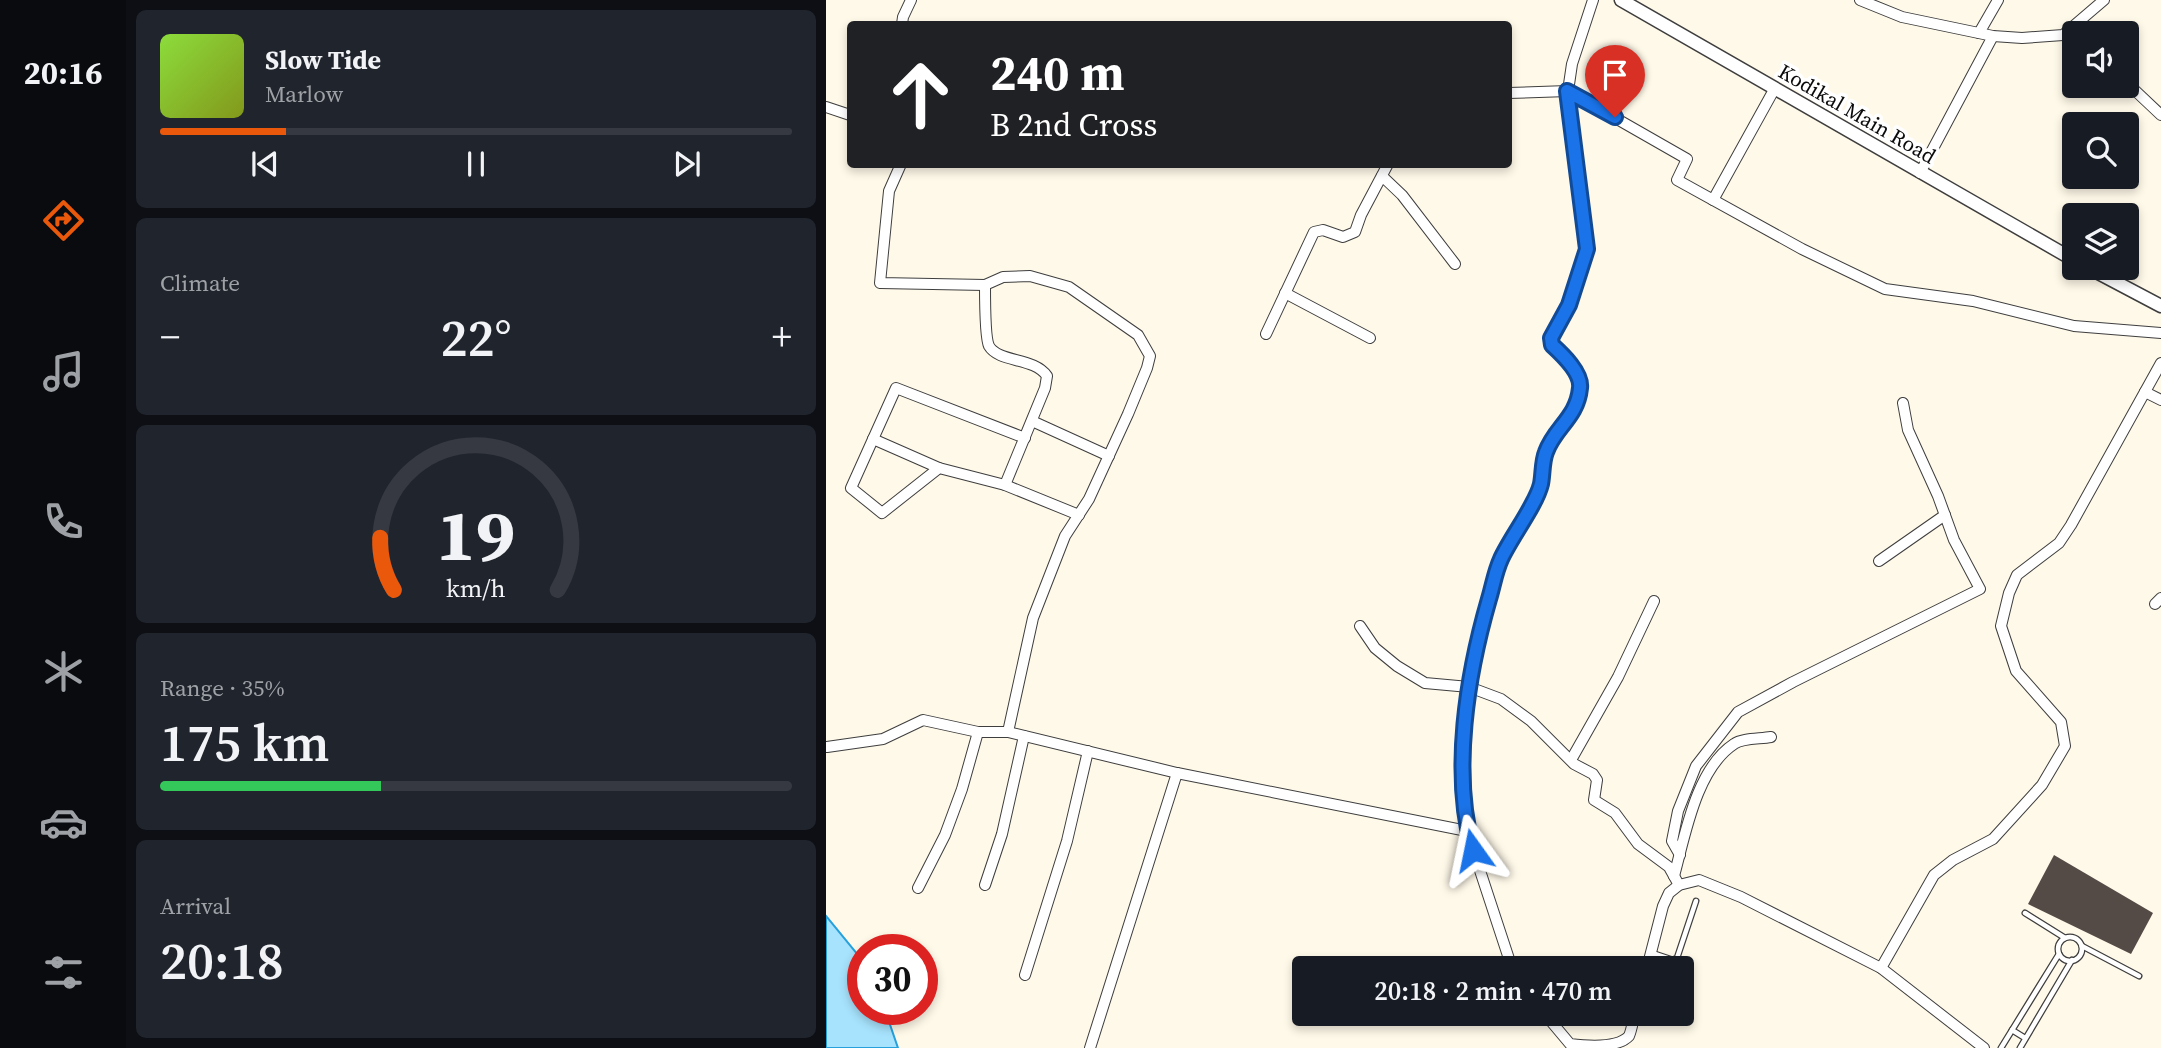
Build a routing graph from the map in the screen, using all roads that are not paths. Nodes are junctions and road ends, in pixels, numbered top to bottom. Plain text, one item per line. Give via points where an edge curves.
1 (911, 0) edge
2 (1593, 0) edge
3 (1621, 0) edge
4 (1860, 0) edge
5 (1998, 0) edge
6 (2105, 0) edge
7 (902, 21) edge
8 (2080, 21) edge
9 (1979, 33) junction
10 (2062, 35) edge
11 (1993, 36) junction
12 (1775, 88) junction
13 (1567, 91) junction
14 (1512, 93) edge
15 (2139, 94) edge
16 (826, 107) edge
17 (847, 114) edge
18 (2161, 115) edge
19 (899, 168) edge
20 (1386, 168) edge
21 (1920, 173) junction
22 (1382, 176) junction
23 (1713, 200) junction
24 (2062, 253) edge
25 (1455, 264) dead end
26 (2112, 280) edge
27 (985, 285) junction
28 (1285, 293) junction
29 (2161, 306) edge
30 (2161, 333) edge
31 (1266, 334) dead end
32 (1370, 338) dead end
33 (2161, 363) edge
34 (2145, 392) junction
35 (2161, 400) edge
36 (1903, 403) dead end
37 (1032, 421) junction
38 (1025, 438) junction
39 (873, 439) junction
40 (1109, 456) junction
41 (939, 468) junction
42 (1005, 485) junction
43 (1079, 514) junction
44 (1945, 515) junction
45 (1879, 561) dead end
46 (1654, 601) dead end
47 (1360, 626) dead end
48 (1469, 687) junction
49 (978, 732) junction
50 (1008, 732) junction
51 (1024, 736) junction
52 (1771, 737) dead end
53 (827, 747) edge
54 (1088, 751) junction
55 (1571, 760) junction
56 (1177, 773) junction
57 (1467, 831) junction
58 (1680, 855) junction
59 (1677, 881) junction
60 (985, 885) dead end
61 (918, 888) dead end
62 (1696, 901) dead end
63 (2025, 913) dead end
64 (2065, 938) junction
65 (2081, 946) junction
66 (1651, 953) junction
67 (2059, 954) junction
68 (1508, 956) edge
69 (1650, 956) edge
70 (2072, 960) junction
71 (1881, 968) junction
72 (1025, 975) dead end
73 (2139, 976) dead end
74 (1554, 1026) edge
75 (1632, 1026) edge
76 (2012, 1030) junction
77 (2025, 1038) junction
78 (1569, 1046) edge
79 (1090, 1048) edge
80 (1984, 1048) edge
81 (2001, 1048) edge
82 (2020, 1048) edge

1 - 7 street
2 - 13 street
3 - 12 street, Kodikal Main Road
4 - 9 street via 1902,17
5 - 9 street
6 - 8 street
9 - 11 street
10 - 11 street
11 - 21 street
12 - 21 street, Kodikal Main Road
12 - 23 street
13 - 14 street
13 - 23 street via 1687,159 1677,180
13 - 48 street via 1587,249 1569,305 1551,338 1581,384 1577,407 1546,452 1541,485 1495,575
15 - 18 street
16 - 17 street
19 - 27 street via 889,191 880,283
20 - 22 street
21 - 24 street, Kodikal Main Road
22 - 25 street
22 - 28 street via 1355,232 1343,237 1323,230 1314,232
23 - 30 street via 1885,289 1973,301 2074,326
26 - 29 street
27 - 37 street via 988,345 996,353 1042,369 1047,376
27 - 40 street via 1003,277 1030,276 1069,287 1145,344 1150,356 1147,368
28 - 31 street
28 - 32 street
33 - 34 street
34 - 35 street
34 - 71 street via 2059,543 2017,575 2001,626 2017,671 2061,722 2065,746 2042,785 1993,839 1934,874
36 - 44 street via 1908,430
37 - 38 street
37 - 40 street
38 - 39 street via 896,388
38 - 42 street
39 - 41 street
39 - 41 street via 851,488 882,513
40 - 43 street
41 - 42 street
42 - 43 street
43 - 50 street via 1057,555 1033,618
44 - 45 street
44 - 58 street via 1980,589 1738,712 1696,766 1672,841
46 - 55 street
47 - 48 street via 1375,648 1425,683
48 - 55 street via 1502,699
48 - 57 street via 1463,796
49 - 50 street
49 - 53 street via 923,720 883,739
49 - 61 street via 945,835
50 - 51 street
51 - 54 street
51 - 60 street via 1002,834
52 - 58 street via 1735,743 1719,759 1693,809
54 - 56 street
54 - 72 street via 1067,841
55 - 59 street via 1597,780 1594,800 1615,813 1638,844 1669,867
56 - 57 street
56 - 79 street
57 - 68 street
58 - 59 street
59 - 66 street via 1662,906
59 - 71 street via 1699,880 1741,897
62 - 66 lane via 1675,960
63 - 64 lane
64 - 65 lane via 2073,937
64 - 67 lane via 2058,946
65 - 70 lane
65 - 73 lane
66 - 69 street
67 - 70 lane
67 - 76 lane
70 - 77 lane
71 - 80 street
74 - 78 street
75 - 78 street via 1629,1037 1619,1045
76 - 77 lane
76 - 81 lane
77 - 82 lane

